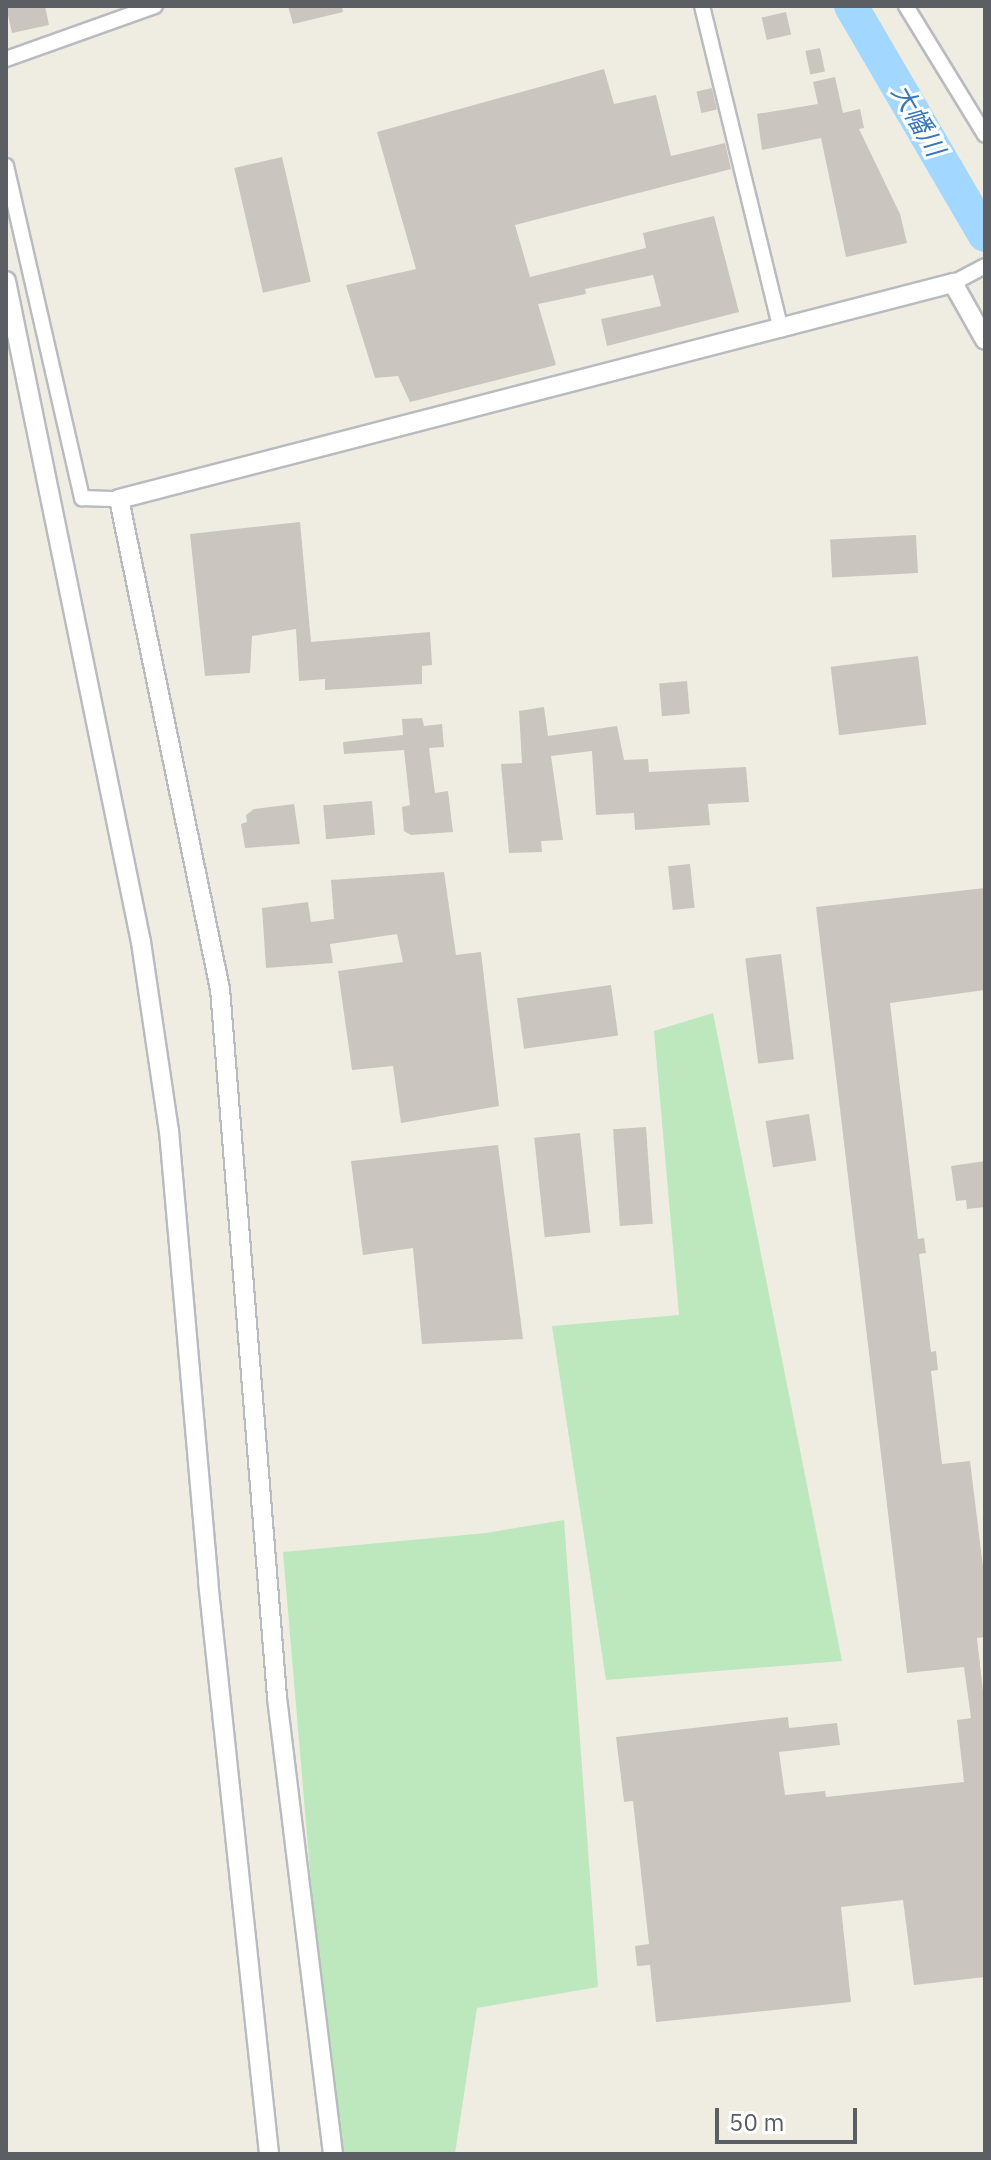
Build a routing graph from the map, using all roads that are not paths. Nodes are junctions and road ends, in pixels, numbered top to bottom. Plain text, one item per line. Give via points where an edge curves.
1 (155, 6) edge
2 (702, 6) edge
3 (906, 6) edge
4 (6, 59) edge
5 (985, 135) edge
6 (6, 166) edge
7 (985, 266) edge
8 (6, 281) edge
9 (953, 283) junction
10 (781, 330) junction
11 (985, 340) edge
12 (119, 499) junction
13 (269, 2154) edge
14 (333, 2154) edge

1 - 4 street
2 - 10 street
3 - 5 street
6 - 12 street via 82,498
7 - 9 street
8 - 13 street via 141,942 169,1131 209,1597
9 - 10 street
9 - 11 street
10 - 12 street
12 - 14 street via 220,989 277,1697

